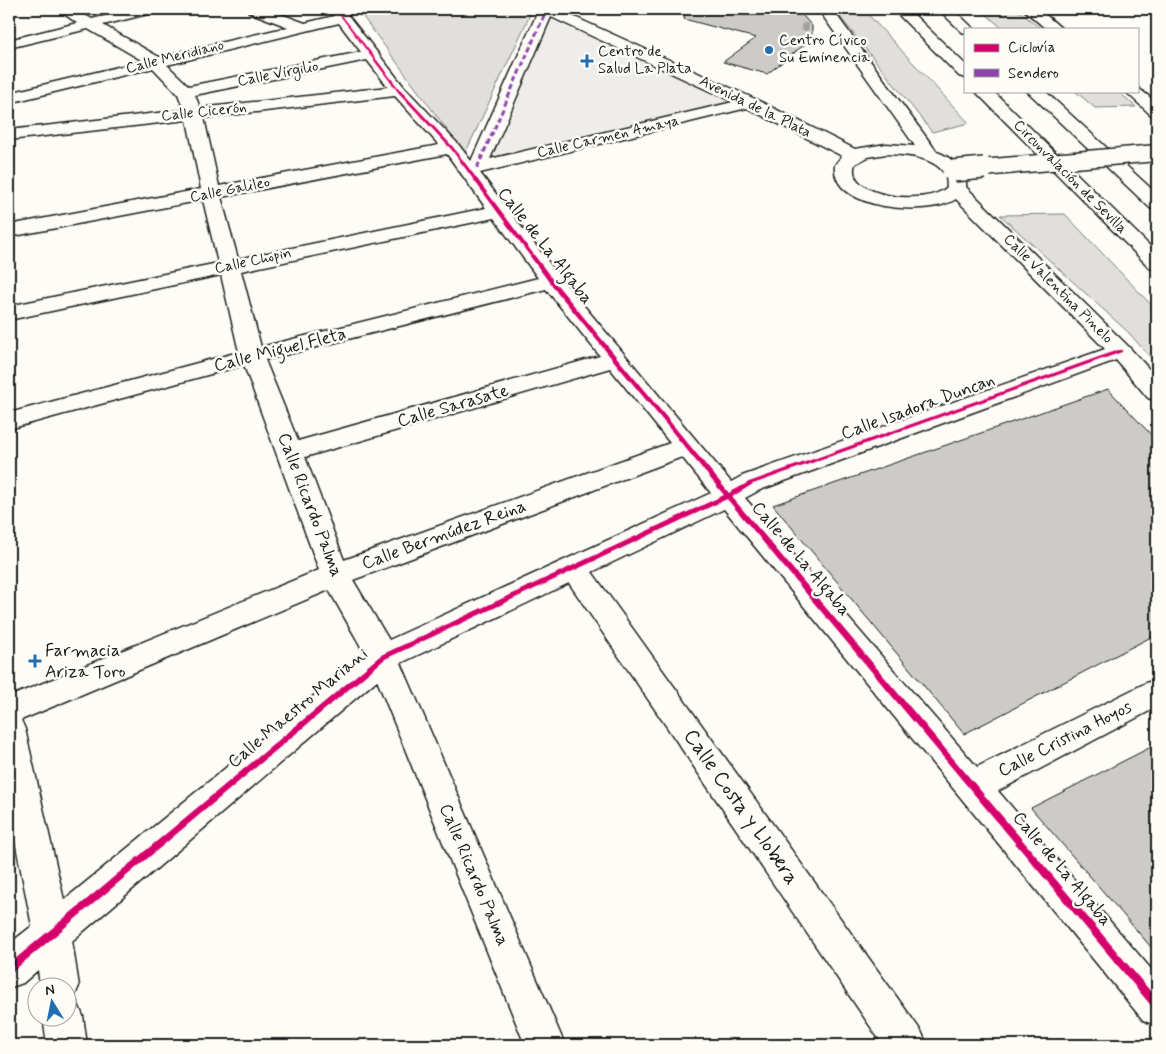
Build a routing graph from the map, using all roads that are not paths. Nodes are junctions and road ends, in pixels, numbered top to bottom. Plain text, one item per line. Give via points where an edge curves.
1 (64, 9) edge
2 (151, 9) edge
3 (254, 9) edge
4 (546, 9) edge
5 (825, 9) edge
6 (900, 9) edge
7 (945, 9) edge
8 (1030, 9) edge
9 (339, 13) edge
10 (91, 24) junction
11 (303, 27) junction
12 (966, 28) edge
13 (1054, 28) edge
14 (9, 44) edge
15 (371, 55) junction
16 (156, 62) junction
17 (964, 72) edge
18 (399, 91) junction
19 (984, 92) edge
20 (1036, 92) edge
21 (1134, 92) edge
22 (9, 98) edge
23 (189, 103) junction
24 (749, 103) junction
25 (1157, 110) edge
26 (9, 135) edge
27 (452, 148) junction
28 (1157, 153) edge
29 (855, 156) junction
30 (931, 156) junction
31 (472, 169) junction
32 (955, 180) junction
33 (211, 194) junction
34 (1157, 204) edge
35 (498, 210) junction
36 (9, 232) edge
37 (1157, 264) edge
38 (229, 266) junction
39 (551, 281) junction
40 (9, 313) edge
41 (1120, 351) junction
42 (252, 356) junction
43 (616, 359) junction
44 (1157, 393) edge
45 (9, 421) edge
46 (687, 446) junction
47 (290, 452) junction
48 (728, 496) junction
49 (574, 568) junction
50 (335, 575) junction
51 (383, 657) junction
52 (1157, 692) edge
53 (9, 711) edge
54 (9, 729) edge
55 (974, 786) junction
56 (52, 932) junction
57 (9, 969) edge
58 (58, 976) edge
59 (1157, 1006) edge
60 (64, 1026) edge
61 (67, 1045) edge
62 (545, 1045) edge
63 (907, 1045) edge

1 - 10 main road
2 - 10 main road
3 - 11 main road
4 - 24 main road, Avenida de la Plata
4 - 31 main road
5 - 30 main road
6 - 17 main road
7 - 12 main road
8 - 13 main road
9 - 11 main road, Calle Meridiano
9 - 15 main road, Calle de La Algaba
10 - 14 main road
10 - 16 main road
11 - 16 main road, Calle Meridiano
15 - 18 main road, Calle de La Algaba
15 - 23 main road, Calle Virgilio
16 - 22 main road, Calle Meridiano
16 - 23 main road
18 - 23 main road, Calle Cicerón
18 - 27 main road, Calle de La Algaba
19 - 37 main road, Circunvalación de Sevilla
20 - 34 main road
21 - 25 main road
23 - 26 main road, Calle Cicerón
23 - 33 main road, Calle Ricardo Palma
24 - 29 main road, Avenida de la Plata
24 - 31 main road, Calle Carmen Amaya
27 - 31 main road, Calle de La Algaba
27 - 33 main road, Calle Galileo
28 - 32 main road, bridge
29 - 30 main road via 886,149
29 - 32 main road via 847,162 844,170 846,179 867,195 884,200 921,204 937,201 949,195
30 - 32 main road, Calle Valentina Pinelo
31 - 35 main road, Calle de La Algaba
32 - 41 main road, Calle Valentina Pinelo
33 - 36 main road, Calle Galileo
33 - 38 main road, Calle Ricardo Palma
35 - 38 main road, Calle Chopin
35 - 39 main road, Calle de La Algaba
38 - 40 main road, Calle Chopin
38 - 42 main road, Calle Ricardo Palma
39 - 42 main road, Calle Miguel Fleta
39 - 43 main road, Calle de La Algaba
41 - 44 main road, Calle Valentina Pinelo
41 - 48 main road, Calle Isadora Duncan via 751,483
42 - 45 main road, Calle Miguel Fleta
42 - 47 main road, Calle Ricardo Palma
43 - 46 main road, Calle de La Algaba
43 - 47 main road, Calle Sarasate
46 - 48 main road, Calle de La Algaba
46 - 50 main road, Calle Bermúdez Reina
47 - 50 main road, Calle Ricardo Palma
48 - 49 main road, Calle Maestro Mariani
48 - 55 main road, Calle de La Algaba
49 - 51 main road, Calle Maestro Mariani
49 - 63 main road, Calle Costa y Llobera
50 - 51 main road, Calle Ricardo Palma
50 - 53 main road, Calle Bermúdez Reina
51 - 56 main road, Calle Maestro Mariani
51 - 62 main road, Calle Ricardo Palma
52 - 55 main road, Calle Cristina Hoyos
54 - 56 main road
55 - 59 main road, Calle de La Algaba
56 - 57 main road, Calle Maestro Mariani
56 - 58 main road
60 - 61 main road

